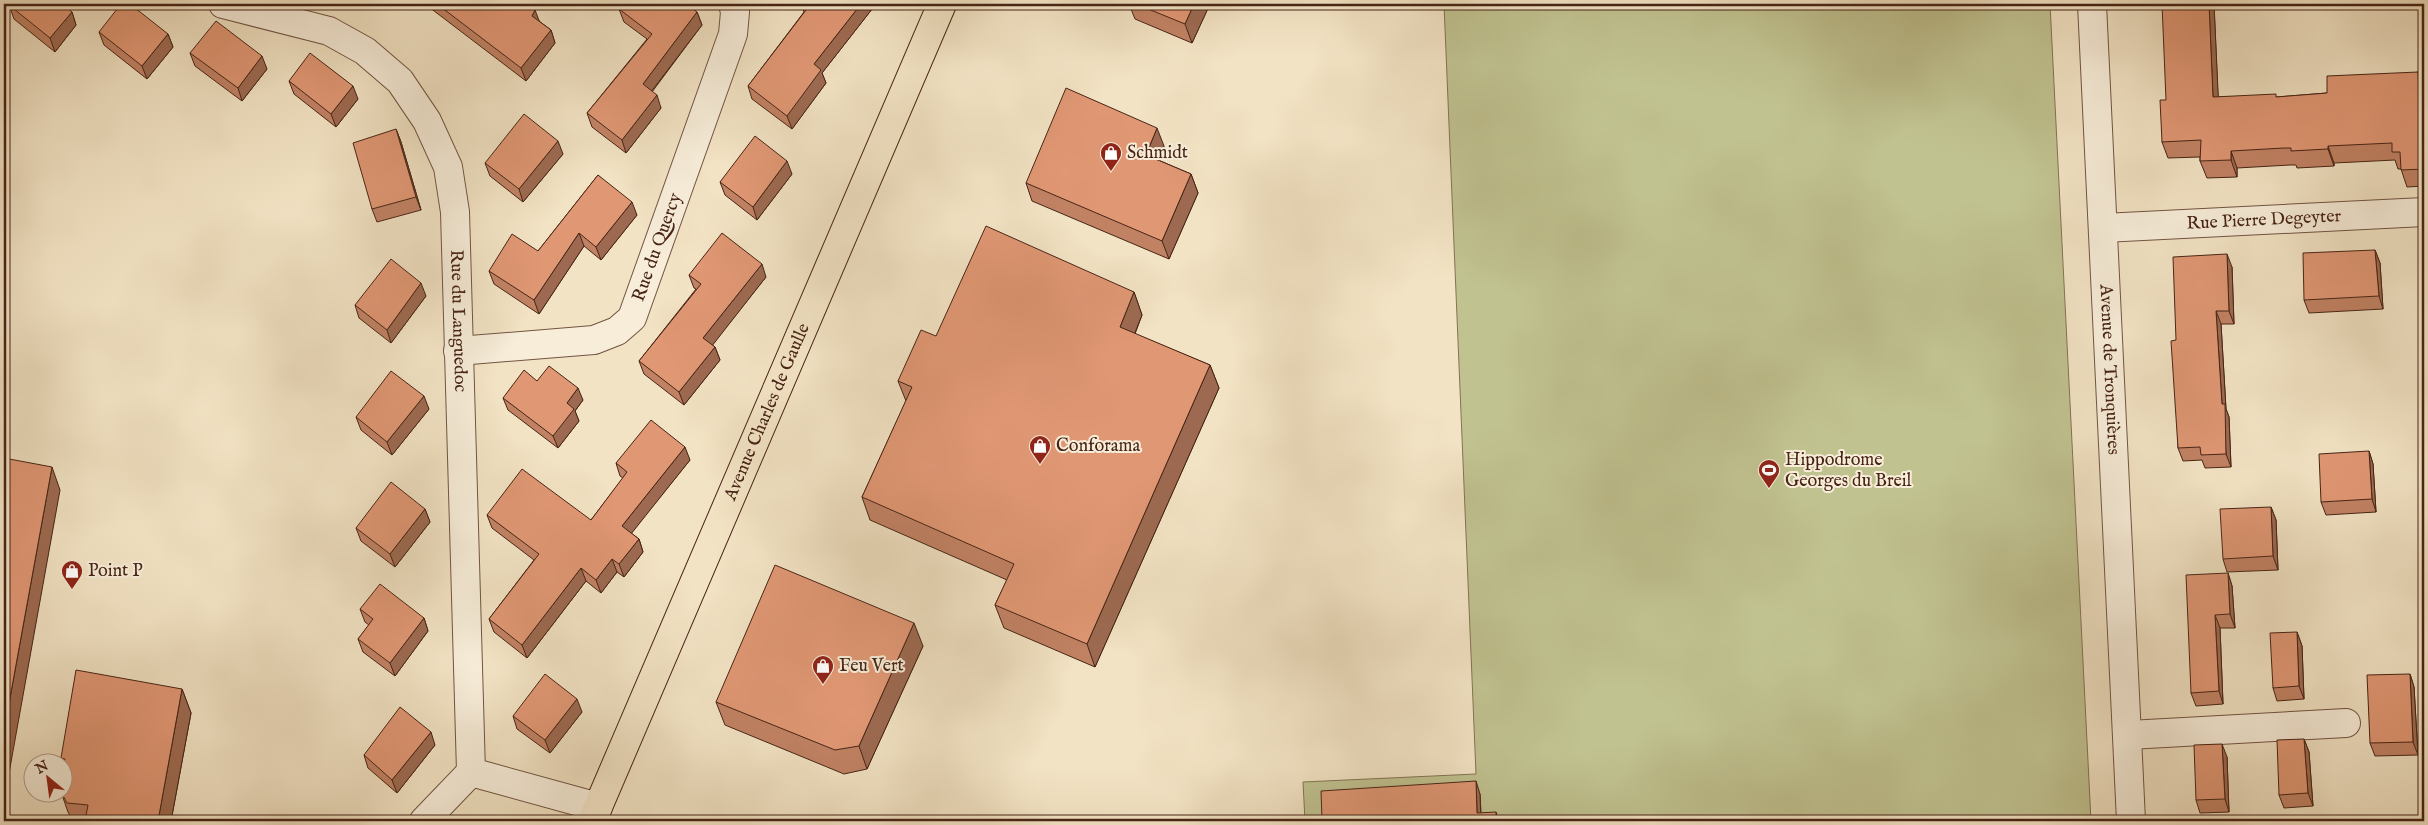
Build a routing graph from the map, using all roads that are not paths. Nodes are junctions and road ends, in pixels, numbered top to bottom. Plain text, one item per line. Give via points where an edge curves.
1 (222, 4) edge
2 (733, 4) edge
3 (942, 4) edge
4 (2092, 4) edge
5 (2424, 212) edge
6 (2103, 228) junction
7 (458, 351) junction
8 (2346, 723) dead end
9 (2129, 735) junction
10 (471, 772) junction
11 (595, 814) edge
12 (424, 821) edge
13 (2132, 821) edge

1 - 7 street, Rue du Languedoc via 329,31 365,51 400,81 427,121 448,167 455,212
2 - 7 street, Rue du Quercy via 733,34 632,318 617,331 594,340
3 - 11 main road, Avenue Charles de Gaulle
4 - 6 street, Avenue de Tronquières
5 - 6 street, Rue Pierre Degeyter
6 - 9 street, Avenue de Tronquières
7 - 10 street, Rue du Languedoc
8 - 9 street
9 - 13 street, Avenue de Tronquières
10 - 11 street
10 - 12 street

